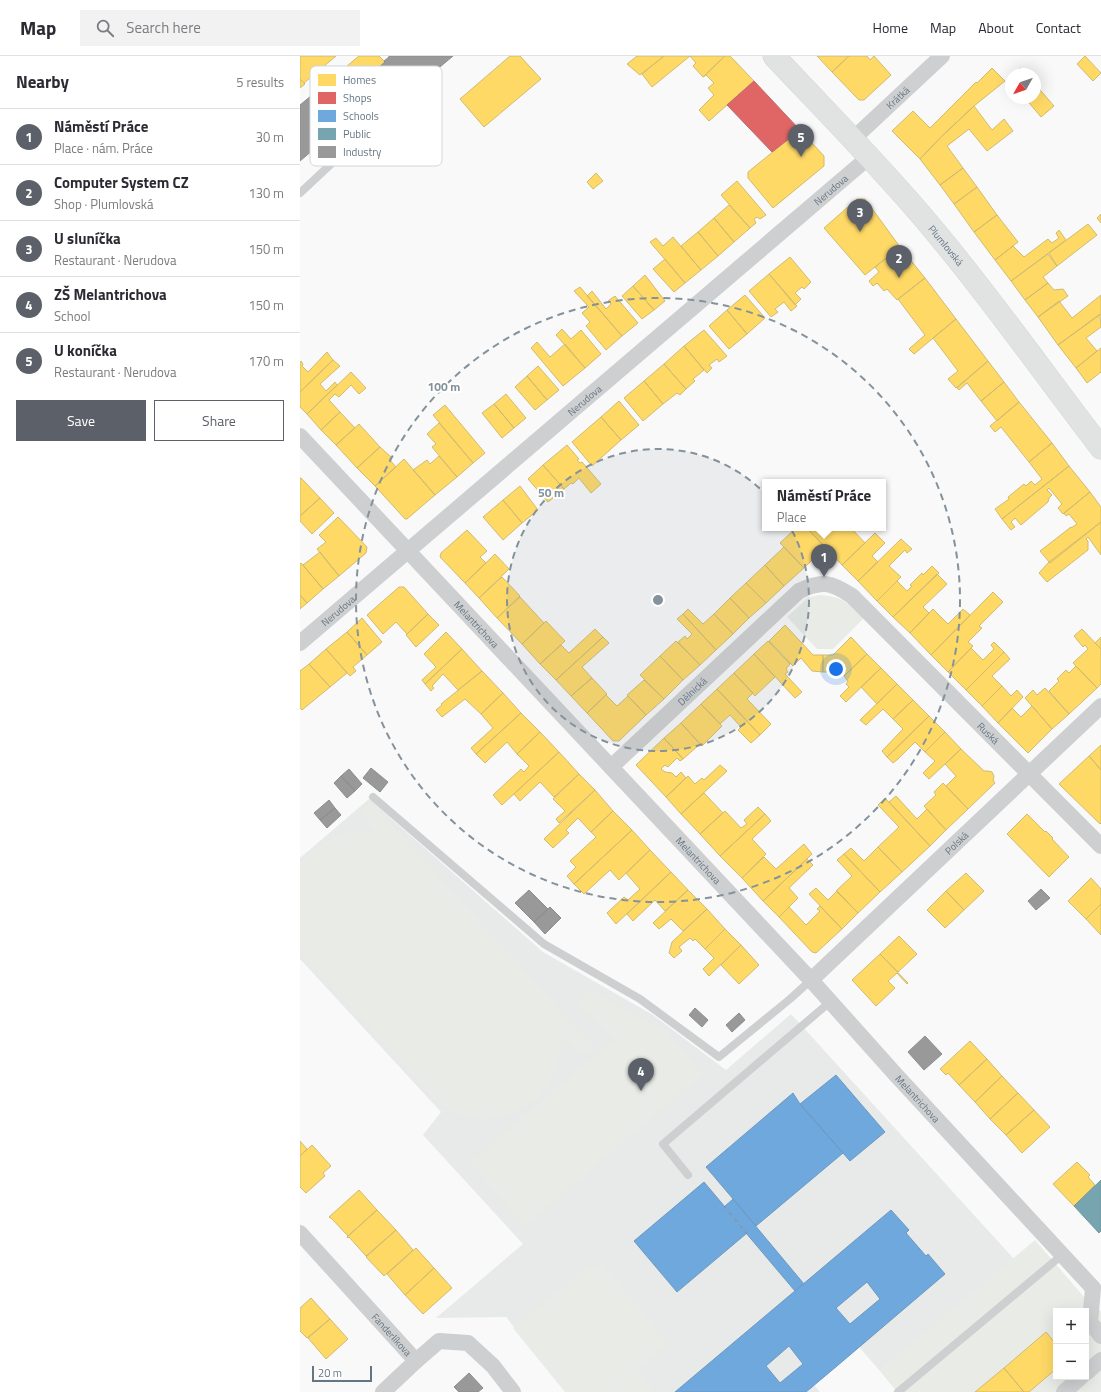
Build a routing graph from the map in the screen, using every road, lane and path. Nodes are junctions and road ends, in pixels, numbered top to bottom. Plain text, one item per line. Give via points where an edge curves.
1 (774, 56) edge
2 (942, 56) edge
3 (853, 139) junction
4 (869, 157) junction
5 (329, 166) edge
6 (300, 193) edge
7 (300, 436) edge
8 (1101, 448) edge
9 (409, 550) junction
10 (875, 620) joint
11 (300, 643) edge
12 (1101, 706) edge
13 (611, 767) junction
14 (1029, 774) junction
15 (373, 797) dead end
16 (1101, 846) edge
17 (811, 980) junction
18 (830, 1002) junction
19 (688, 1175) dead end
20 (300, 1233) edge
21 (1062, 1255) junction
22 (1097, 1285) edge
23 (1101, 1336) edge
24 (1101, 1360) edge
25 (416, 1361) junction
26 (1089, 1370) edge
27 (1078, 1380) edge
28 (383, 1392) edge
29 (514, 1392) edge
30 (898, 1392) edge
31 (1064, 1392) edge

1 - 3 main road, Plumlovská
2 - 3 street, Krátká
3 - 4 main road, Plumlovská
4 - 8 main road, Plumlovská via 918,210
4 - 9 street, Nerudova
5 - 6 lane
7 - 9 street, Melantrichova
9 - 11 street, Nerudova
9 - 13 street, Melantrichova
10 - 13 street, Dělnická via 852,596 839,587 823,583 799,591
10 - 14 street, Ruská
12 - 14 street, Polská
13 - 17 street, Melantrichova
14 - 16 street, Ruská
14 - 17 street, Polská
15 - 17 lane via 544,944 640,999 720,1057
17 - 18 street, Melantrichova
18 - 19 lane via 663,1144
18 - 21 street, Melantrichova
20 - 25 street, Fanderlíkova
21 - 22 street, Melantrichova
21 - 30 lane
22 - 23 street via 1090,1322
24 - 26 street
25 - 28 street
25 - 29 street, Fanderlíkova via 439,1341 468,1344 493,1366
27 - 31 street

